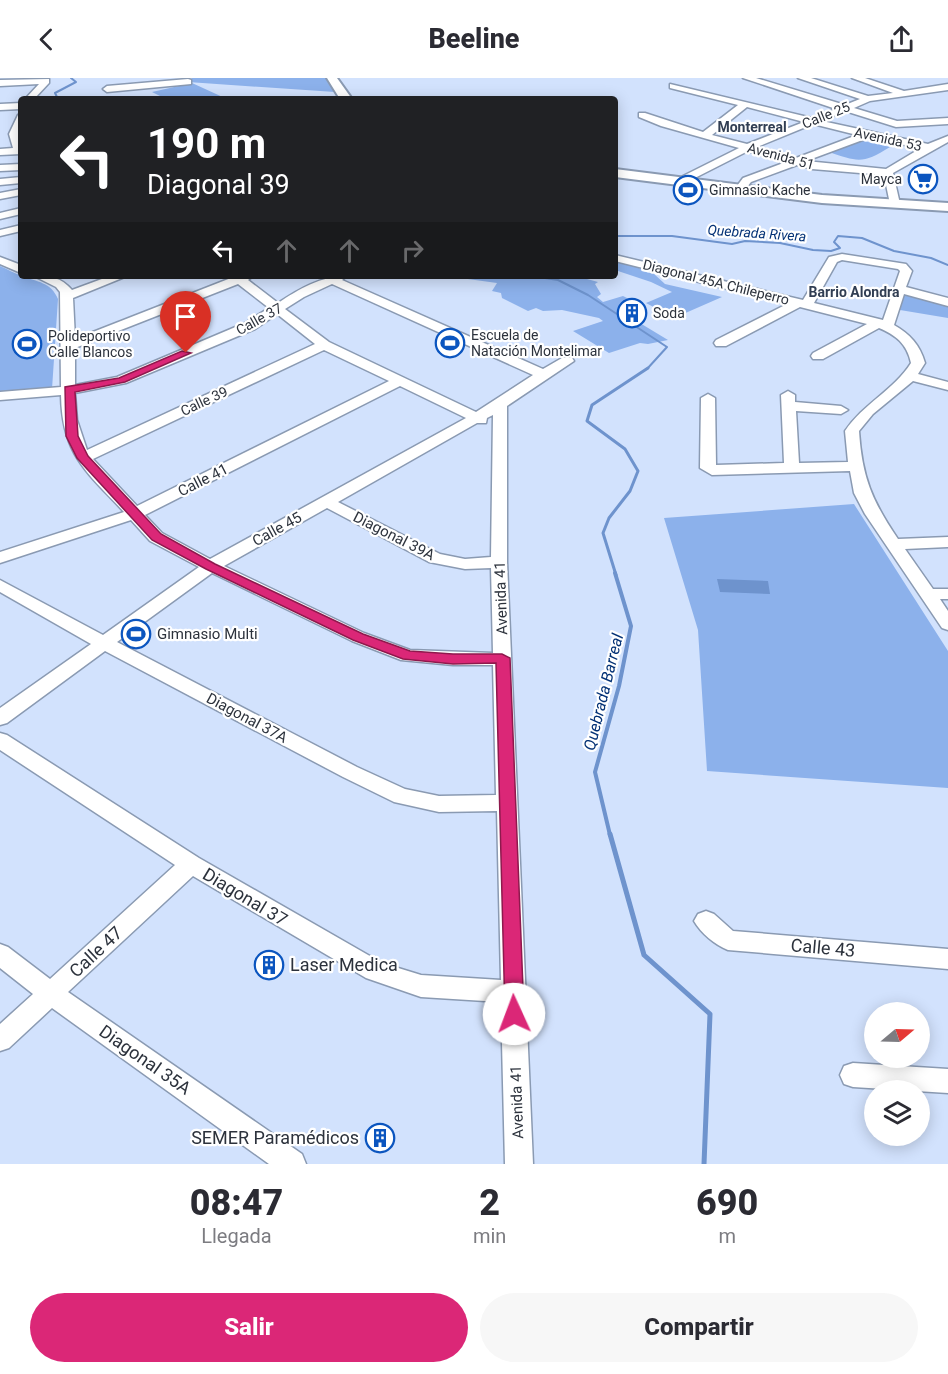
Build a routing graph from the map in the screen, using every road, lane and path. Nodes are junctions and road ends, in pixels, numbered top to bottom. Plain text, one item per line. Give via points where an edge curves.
1 (106, 78) edge
2 (332, 78) edge
3 (747, 78) edge
4 (802, 78) edge
5 (856, 78) edge
6 (919, 81) dead end
7 (0, 82) edge
8 (14, 82) junction
9 (188, 82) dead end
10 (672, 86) dead end
11 (944, 87) edge
12 (107, 89) junction
13 (0, 92) edge
14 (905, 93) junction
15 (32, 96) edge
16 (115, 96) edge
17 (344, 96) edge
18 (868, 99) junction
19 (744, 105) junction
20 (18, 106) edge
21 (0, 107) edge
22 (841, 109) junction
23 (642, 115) dead end
24 (812, 121) junction
25 (948, 121) edge
26 (18, 122) edge
27 (705, 135) junction
28 (867, 135) junction
29 (948, 139) edge
30 (749, 147) junction
31 (928, 147) junction
32 (18, 148) edge
33 (18, 151) edge
34 (0, 152) edge
35 (795, 161) junction
36 (18, 167) edge
37 (0, 168) edge
38 (888, 172) junction
39 (618, 173) edge
40 (18, 180) edge
41 (0, 182) edge
42 (679, 182) junction
43 (739, 190) junction
44 (18, 193) edge
45 (0, 196) edge
46 (895, 204) junction
47 (948, 207) edge
48 (18, 212) edge
49 (0, 216) edge
50 (18, 229) edge
51 (0, 233) edge
52 (618, 259) edge
53 (1, 261) edge
54 (18, 268) edge
55 (48, 279) edge
56 (112, 279) edge
57 (235, 279) edge
58 (242, 279) edge
59 (334, 279) edge
60 (338, 279) edge
61 (899, 289) junction
62 (67, 296) junction
63 (948, 302) edge
64 (803, 304) junction
65 (278, 309) junction
66 (882, 325) junction
67 (721, 343) dead end
68 (324, 345) junction
69 (69, 346) junction
70 (818, 356) dead end
71 (567, 361) dead end
72 (543, 374) junction
73 (910, 376) junction
74 (398, 382) junction
75 (948, 386) edge
76 (69, 390) junction
77 (0, 396) edge
78 (708, 398) dead end
79 (500, 405) junction
80 (841, 410) dead end
81 (475, 417) junction
82 (499, 429) junction
83 (83, 458) junction
84 (856, 466) junction
85 (792, 468) junction
86 (327, 502) junction
87 (136, 513) junction
88 (948, 542) edge
89 (894, 544) junction
90 (0, 558) edge
91 (500, 562) junction
92 (211, 567) junction
93 (0, 585) edge
94 (929, 594) junction
95 (948, 594) edge
96 (948, 624) edge
97 (104, 643) junction
98 (502, 658) junction
99 (0, 718) edge
100 (0, 740) edge
101 (507, 803) junction
102 (191, 864) junction
103 (706, 921) dead end
104 (0, 954) edge
105 (948, 958) edge
106 (513, 992) junction
107 (51, 994) junction
108 (0, 1040) edge
109 (853, 1075) dead end
110 (948, 1081) edge
111 (292, 1164) edge
112 (519, 1164) edge

1 - 12 street
2 - 17 main road
3 - 22 street
4 - 18 street
5 - 14 street
6 - 11 street
7 - 8 street
8 - 13 street
8 - 15 street via 46,81
9 - 12 street
10 - 19 street, Avenida 53
11 - 14 street, Calle 25
12 - 16 street
14 - 18 street, Calle 25
18 - 22 street, Calle 25
19 - 24 street, Avenida 53
19 - 27 street
20 - 21 street
22 - 24 street, Calle 25
22 - 25 street via 905,125
23 - 27 street, Avenida 51
24 - 28 street, Avenida 53
24 - 30 street, Calle 25
26 - 32 street via 13,139
27 - 30 street, Avenida 51
28 - 31 street, Avenida 53
28 - 35 street
29 - 31 street
30 - 35 street, Avenida 51
30 - 42 street, Calle 25
31 - 38 street
33 - 34 street
35 - 38 street, Avenida 51
35 - 43 street via 747,180
36 - 37 street
38 - 46 street
39 - 42 main road
40 - 41 street
42 - 43 main road
43 - 46 main road
44 - 45 street
46 - 47 main road
48 - 49 street
50 - 51 street
52 - 64 street, Diagonal 45A Chileperro
53 - 54 street
55 - 62 street via 60,284
56 - 62 street
57 - 69 street
58 - 65 street
59 - 65 street, Calle 37
60 - 72 street
61 - 63 street
61 - 64 street via 906,268 837,257
61 - 66 street
62 - 69 street
64 - 66 street, Diagonal 45A Chileperro
64 - 67 street
65 - 68 street
65 - 76 street, Calle 37 via 250,326 121,380
66 - 70 street
66 - 73 street via 902,335 917,354 918,363
68 - 74 street
68 - 83 street, Calle 39
69 - 76 street
71 - 72 street, Calle 45
72 - 79 street, Calle 45
73 - 75 street
73 - 84 street via 868,411 852,431
74 - 81 street
74 - 87 street, Calle 41
76 - 77 street, Calle 37
76 - 83 street via 72,436
78 - 85 street via 708,468
79 - 81 street, Calle 45
79 - 82 street, Avenida 41
80 - 85 street via 789,400
81 - 82 street
81 - 86 street, Calle 45
82 - 91 street, Avenida 41
83 - 87 street
84 - 85 street
84 - 89 street via 862,493
86 - 91 street, Diagonal 39A via 435,558 465,564
86 - 92 street, Calle 45
87 - 90 street, Calle 41
87 - 92 street via 156,537
88 - 89 street
89 - 94 street
91 - 98 street, Avenida 41
92 - 97 street, Calle 45
92 - 98 street via 358,637 408,656
93 - 97 street, Diagonal 37A
94 - 95 street
94 - 96 street
97 - 99 street, Calle 45
97 - 101 street, Diagonal 37A via 401,796 439,804
98 - 101 street, Avenida 41
100 - 102 street, Diagonal 37
101 - 106 street, Avenida 41
102 - 106 street, Diagonal 37 via 375,971 421,986
102 - 107 street, Calle 47
103 - 105 street, Calle 43 via 728,940
104 - 107 street, Diagonal 35A
106 - 112 street, Avenida 41
107 - 108 street, Calle 47
107 - 111 street, Diagonal 35A
109 - 110 street

